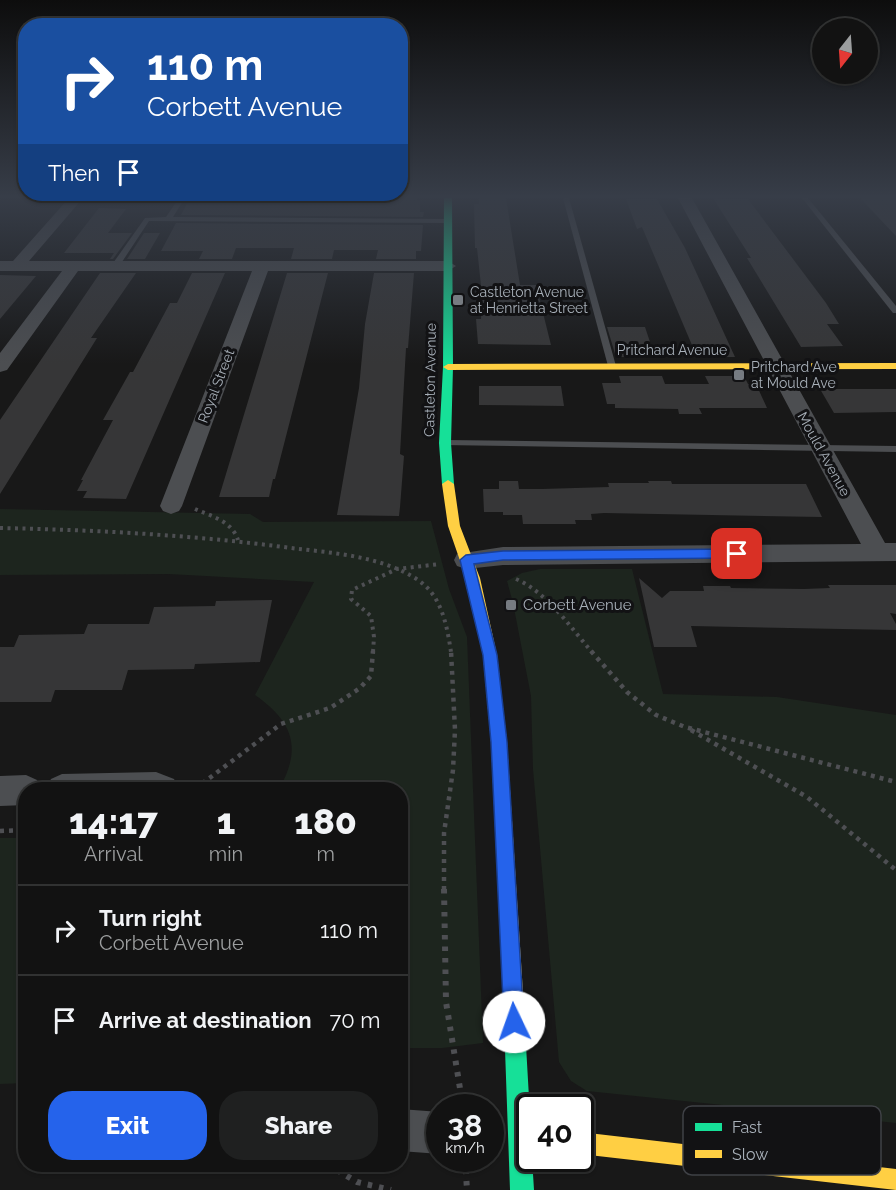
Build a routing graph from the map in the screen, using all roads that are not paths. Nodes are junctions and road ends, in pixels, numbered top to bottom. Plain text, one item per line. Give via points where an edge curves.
1 (28, 254) edge
2 (123, 254) edge
3 (448, 254) edge
4 (581, 254) edge
5 (715, 254) edge
6 (850, 254) edge
7 (0, 266) edge
8 (17, 266) junction
9 (115, 266) junction
10 (261, 266) junction
11 (448, 266) junction
12 (73, 267) junction
13 (896, 311) edge
14 (0, 366) edge
15 (612, 366) junction
16 (775, 366) junction
17 (896, 366) edge
18 (448, 367) junction
19 (445, 443) junction
20 (896, 448) edge
21 (821, 449) junction
22 (171, 506) dead end
23 (887, 552) edge
24 (466, 560) junction
25 (18, 790) edge
26 (0, 791) edge
27 (408, 1131) edge
28 (426, 1132) edge
29 (513, 1138) edge
30 (594, 1145) edge
31 (683, 1155) edge
32 (853, 1175) edge
33 (896, 1180) edge
34 (522, 1190) edge

1 - 8 street
2 - 9 lane
3 - 11 street, Castleton Avenue
4 - 15 lane
5 - 16 street, Mould Avenue
6 - 13 lane
7 - 8 street
8 - 12 street
9 - 10 street
9 - 12 street
10 - 11 street
10 - 22 street, Royal Street
11 - 18 street, Castleton Avenue
12 - 14 street
15 - 16 street, Pritchard Avenue
15 - 18 street, Pritchard Avenue
16 - 17 street, Pritchard Avenue
16 - 21 street, Mould Avenue
18 - 19 street, Castleton Avenue
19 - 21 lane
19 - 24 street, Castleton Avenue via 449,501
20 - 21 lane
21 - 23 street, Mould Avenue
23 - 24 street via 503,556
24 - 29 street, Castleton Avenue via 490,655 499,742
25 - 26 street
27 - 28 street
29 - 34 street, Castleton Avenue
30 - 31 street
32 - 33 street

